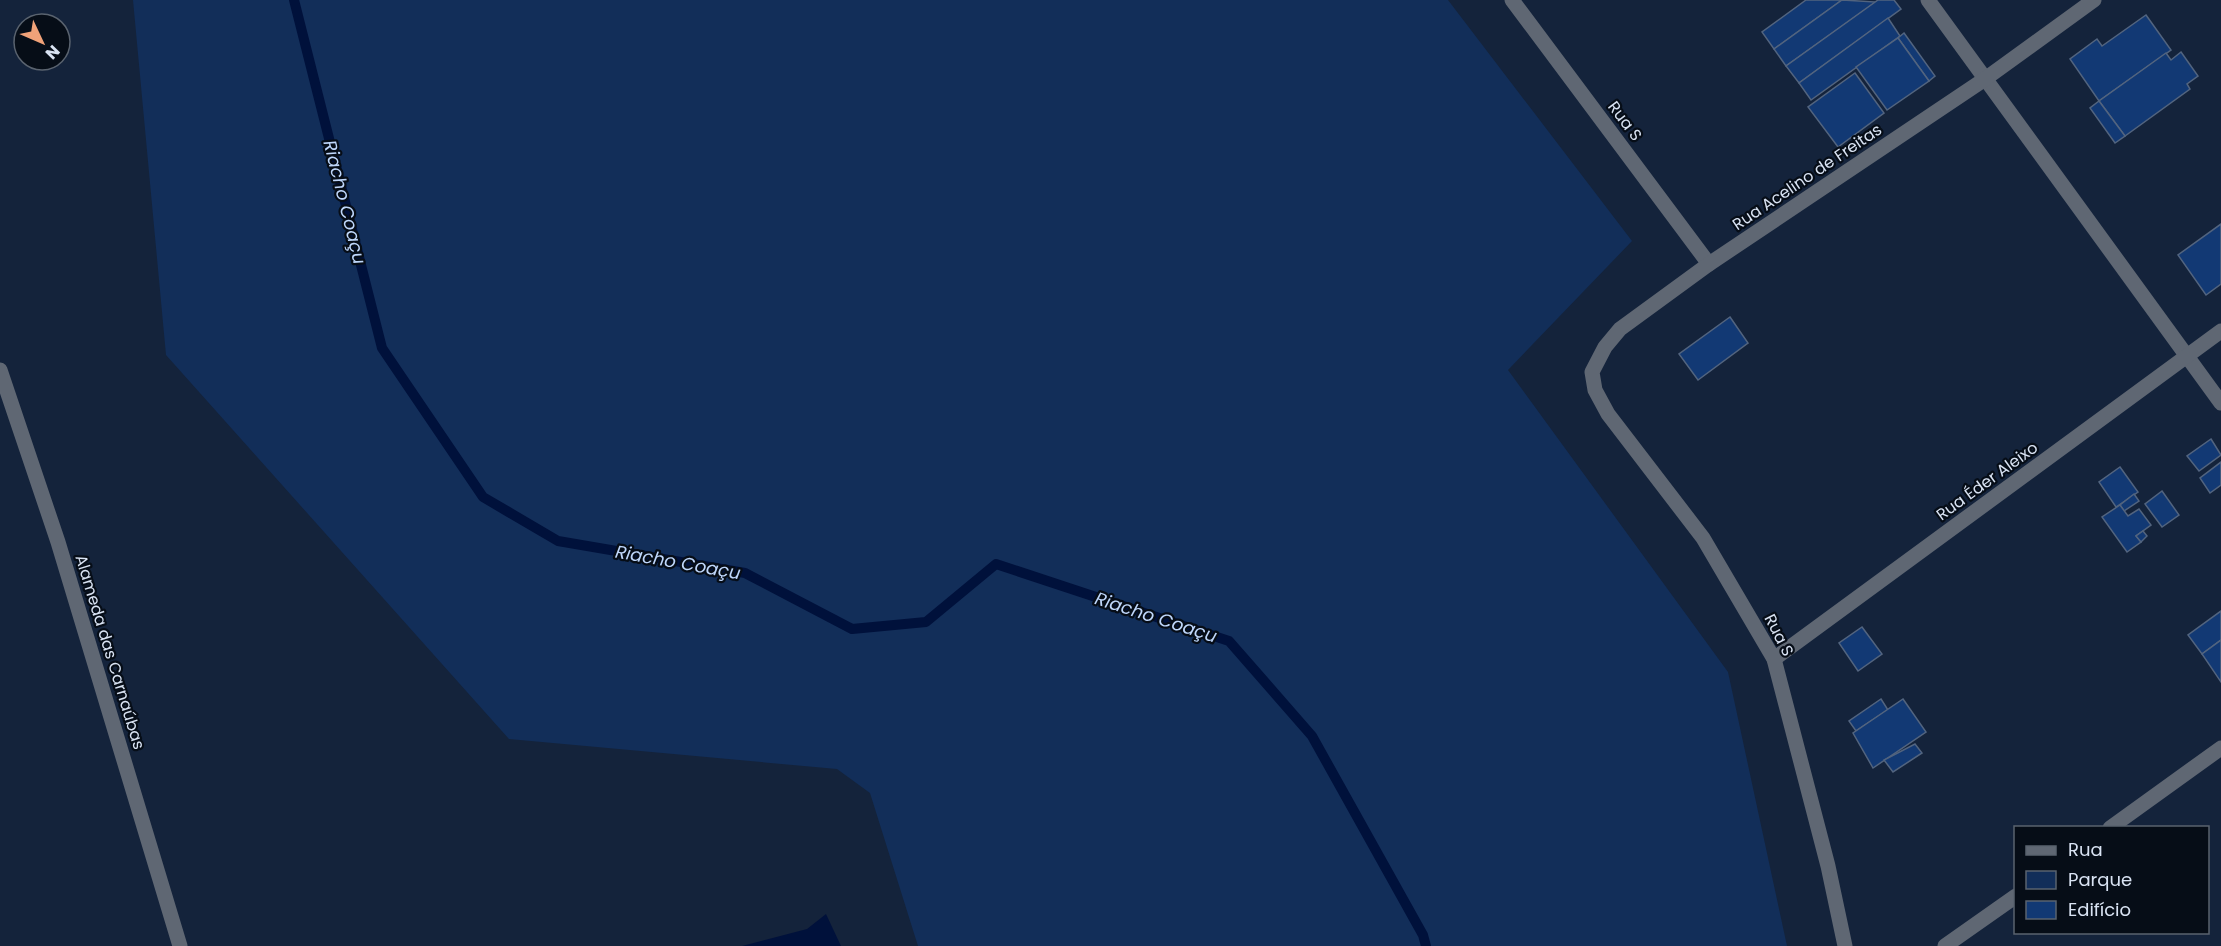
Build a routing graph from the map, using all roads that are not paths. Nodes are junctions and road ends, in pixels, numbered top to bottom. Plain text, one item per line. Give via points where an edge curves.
1 (1928, 0) edge
2 (2094, 0) edge
3 (1519, 2) edge
4 (1985, 79) junction
5 (1709, 264) junction
6 (2221, 331) edge
7 (2187, 356) junction
8 (0, 370) edge
9 (2221, 403) edge
10 (1608, 414) joint
11 (1774, 659) junction
12 (2221, 748) edge
13 (2113, 826) edge
14 (2014, 897) edge
15 (180, 946) edge
16 (1845, 946) edge
17 (1945, 946) edge

1 - 4 street
2 - 4 street, Rua Acelino de Freitas
3 - 5 street, Rua S
4 - 5 street, Rua Acelino de Freitas
4 - 7 street
5 - 10 street, Rua Acelino de Freitas via 1620,329 1605,347 1592,372 1595,390
6 - 7 street, Rua Éder Aleixo
7 - 9 street
7 - 11 street, Rua Éder Aleixo
8 - 15 street, Alameda das Carnaúbas via 58,543
10 - 11 street, Rua S via 1703,538
11 - 16 street, Rua S
12 - 13 street
14 - 17 street

